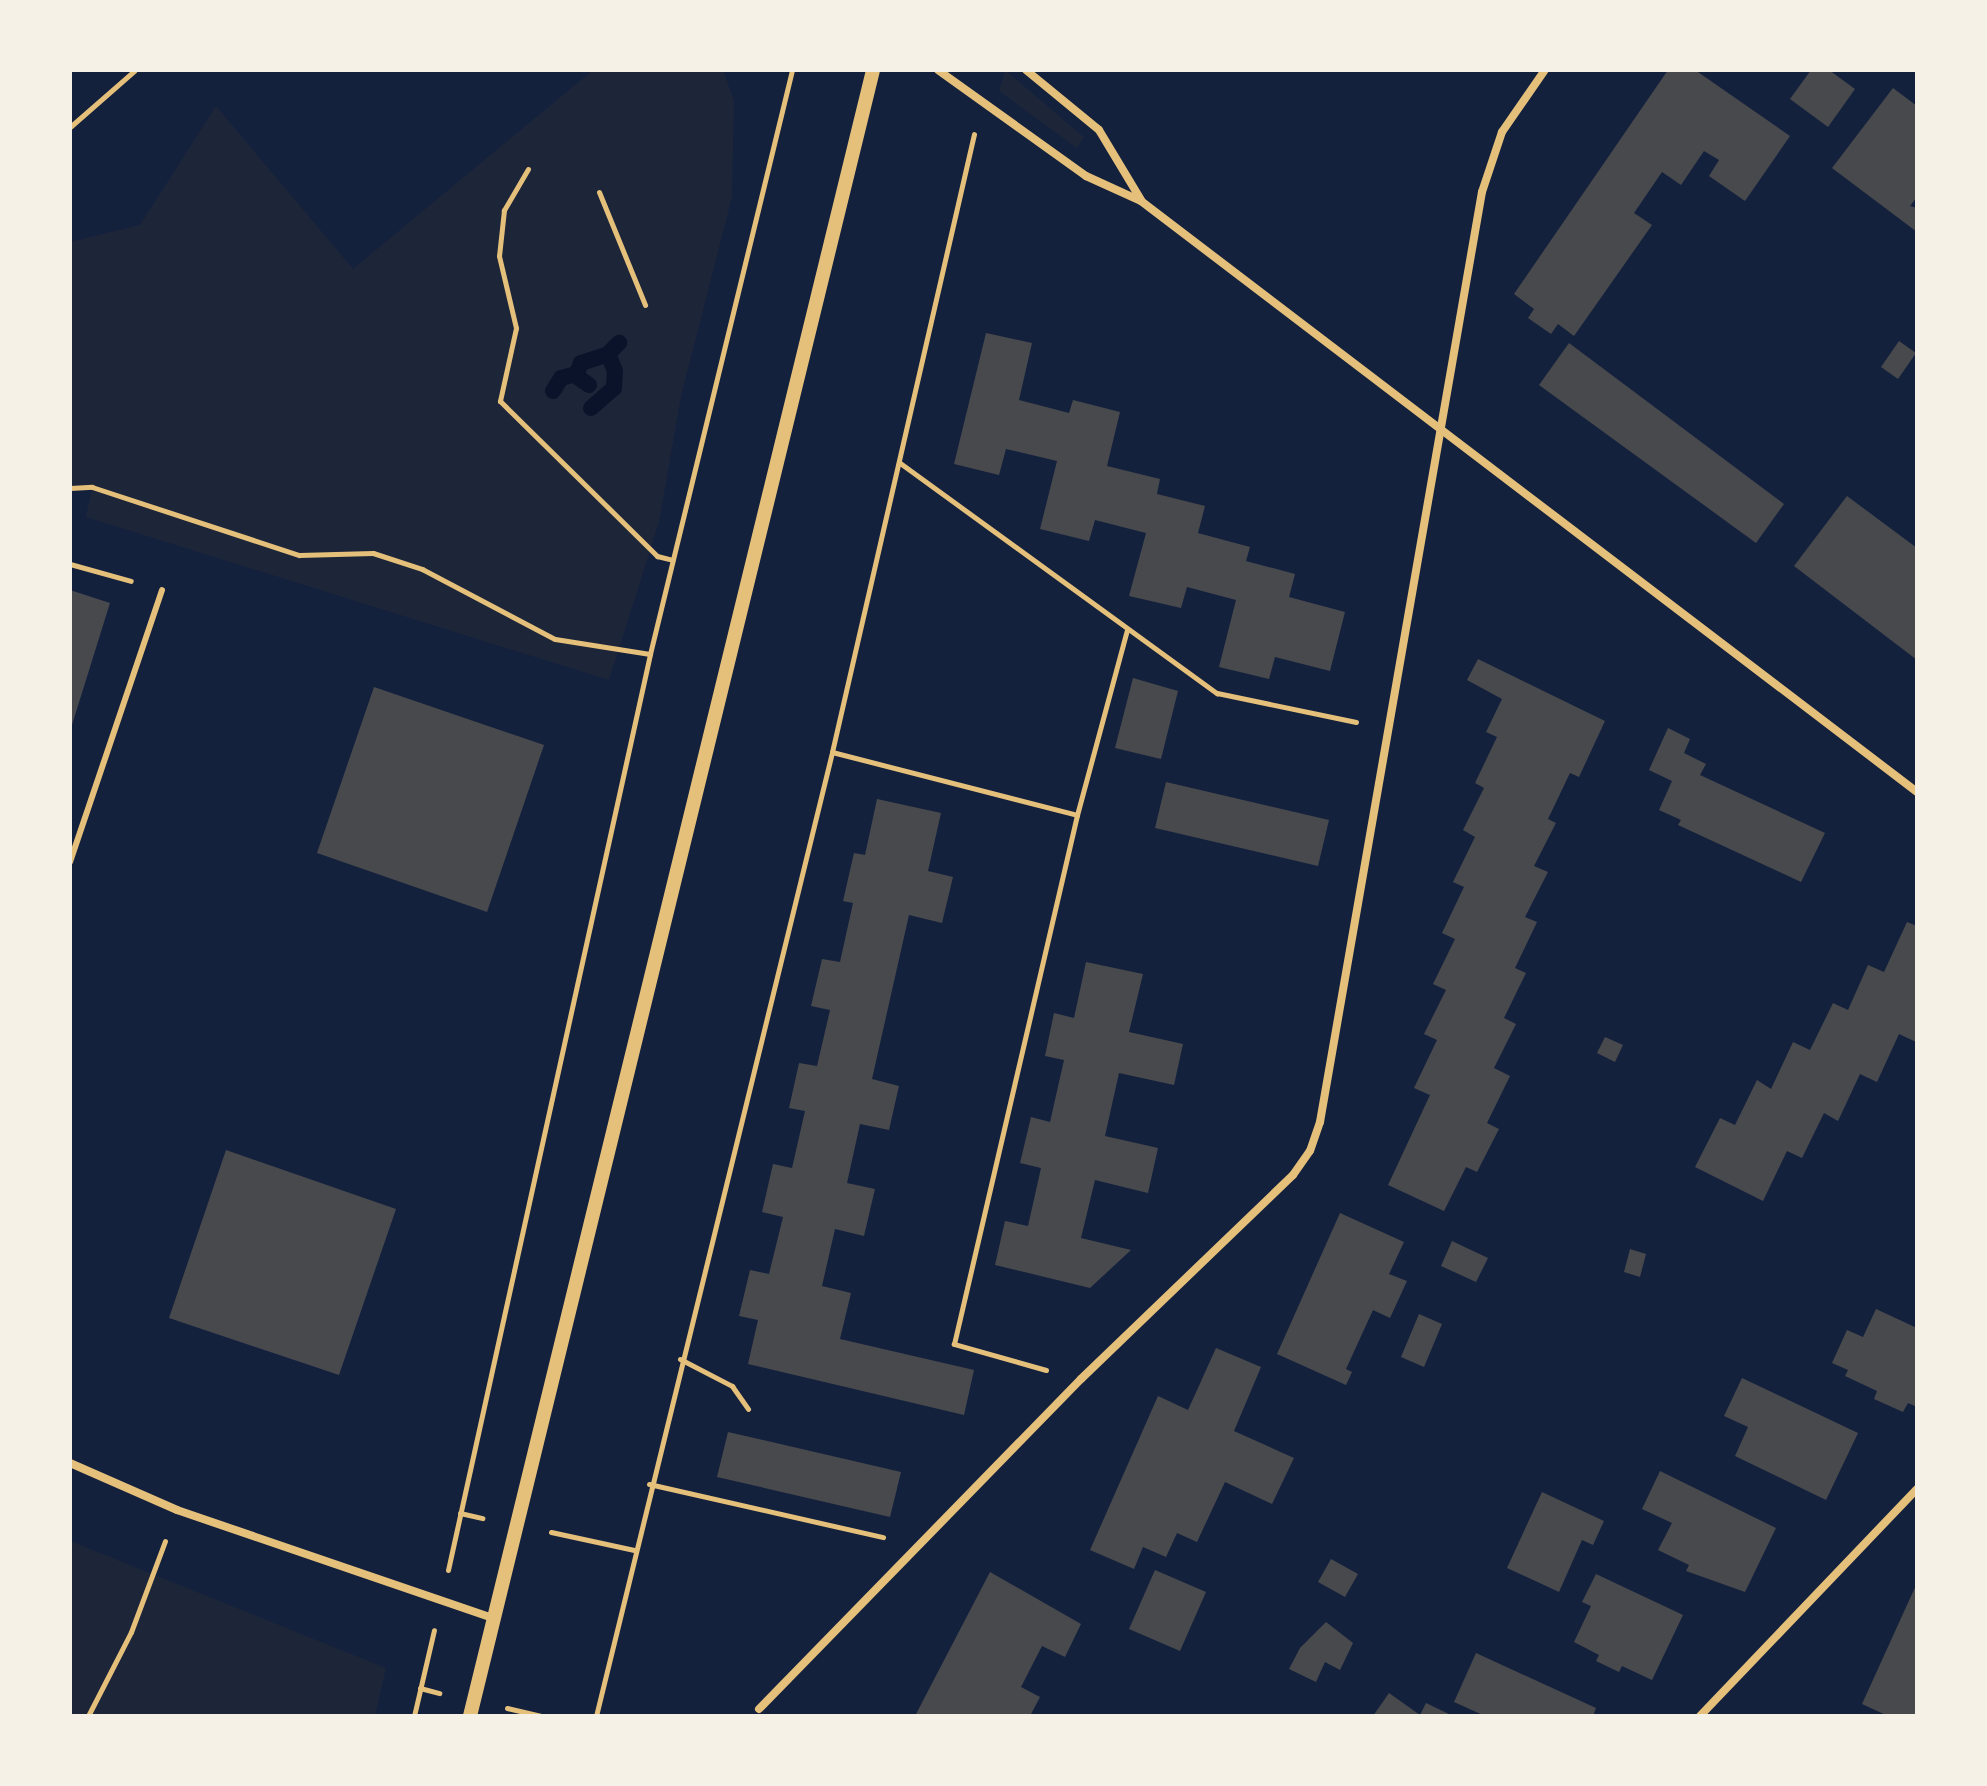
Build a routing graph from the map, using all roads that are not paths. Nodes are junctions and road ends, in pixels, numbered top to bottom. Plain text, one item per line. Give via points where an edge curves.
1 (873, 70) edge
2 (938, 70) edge
3 (1026, 70) edge
4 (1545, 70) edge
5 (1141, 201) junction
6 (1441, 431) junction
7 (162, 590) road end
8 (1917, 792) edge
9 (70, 862) edge
10 (70, 1463) edge
11 (1917, 1489) edge
12 (495, 1619) junction
13 (759, 1709) dead end
14 (470, 1716) edge
15 (1700, 1716) edge

1 - 12 street
2 - 5 street via 1086,176
3 - 5 street via 1099,130
4 - 6 street via 1512,115 1489,161
5 - 6 street
6 - 8 street
6 - 13 street via 1320,1122 1310,1151 1293,1175 1081,1379
7 - 9 lane
10 - 12 street via 177,1510
11 - 15 street
12 - 14 street

